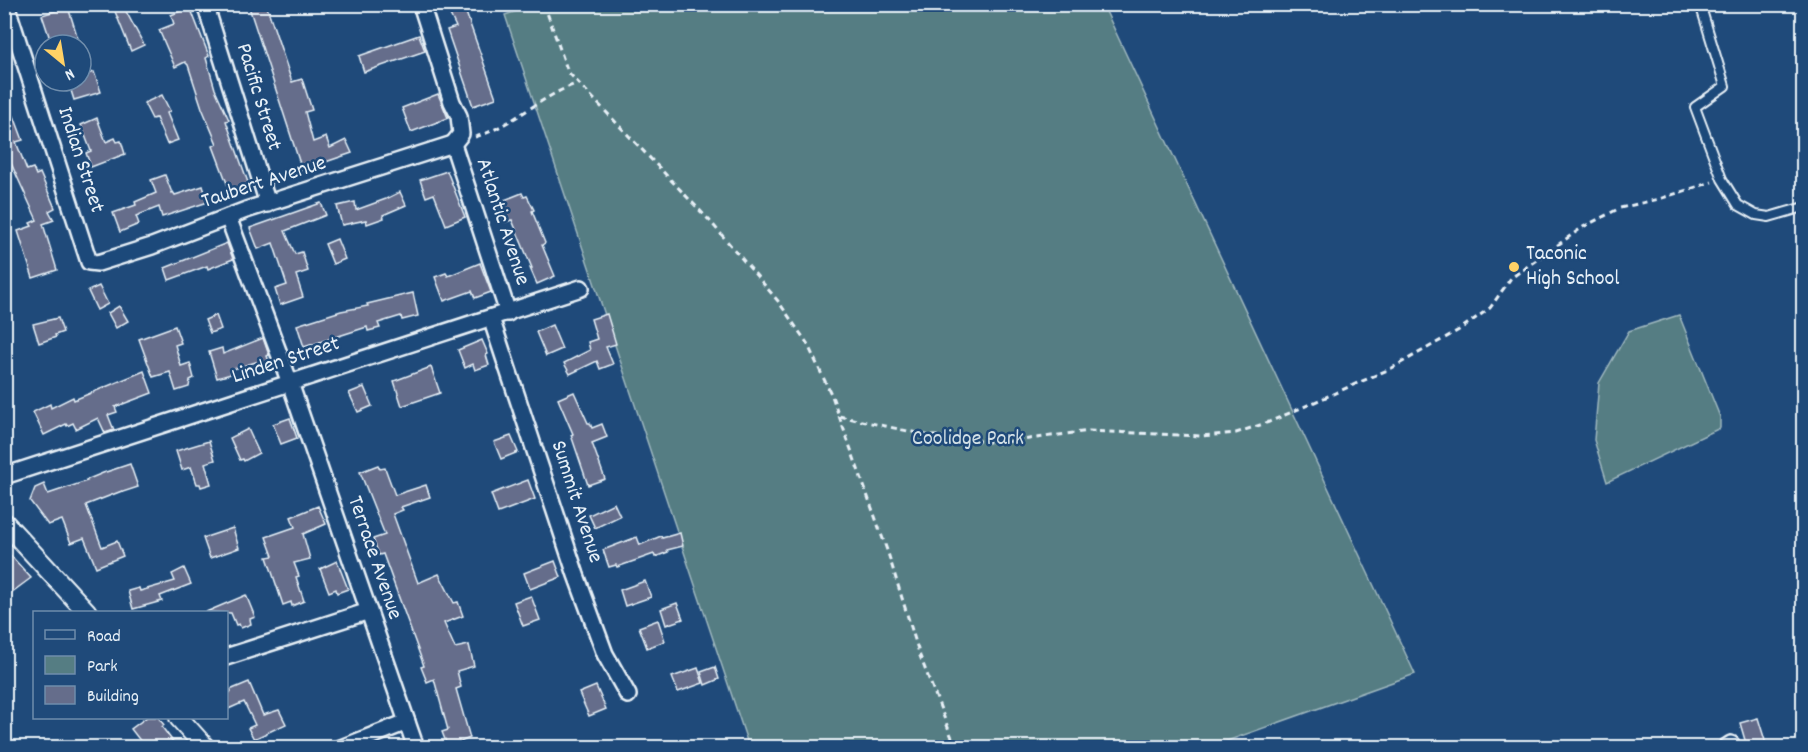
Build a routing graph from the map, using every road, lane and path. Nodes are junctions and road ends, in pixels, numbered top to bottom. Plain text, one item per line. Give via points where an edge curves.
1 (6, 4) edge
2 (205, 4) edge
3 (421, 4) edge
4 (544, 4) edge
5 (1700, 4) edge
6 (579, 83) junction
7 (453, 144) junction
8 (1722, 178) junction
9 (268, 204) junction
10 (1803, 207) edge
11 (228, 217) junction
12 (89, 262) joint
13 (581, 288) dead end
14 (508, 314) junction
15 (491, 318) junction
16 (290, 383) junction
17 (839, 416) junction
18 (4, 476) edge
19 (4, 522) edge
20 (86, 611) edge
21 (369, 611) junction
22 (228, 656) edge
23 (628, 695) dead end
24 (181, 719) edge
25 (407, 722) junction
26 (206, 747) edge
27 (341, 747) edge
28 (416, 747) edge
29 (956, 747) edge

1 - 12 street, Indian Street
2 - 9 street, Pacific Street
3 - 7 street via 459,116 461,134
4 - 6 path via 568,72
5 - 8 lane via 1725,86 1695,107
6 - 7 path via 563,88 494,132
6 - 17 path via 709,220 778,302 807,343
7 - 9 street, Taubert Avenue
7 - 14 street, Atlantic Avenue
8 - 10 lane via 1738,206 1756,215 1769,217
8 - 17 path via 1620,208 1584,227 1511,278 1490,309 1459,330 1392,368 1236,433 1202,436 1089,431 999,442 926,435
9 - 11 street, Taubert Avenue
11 - 12 street, Taubert Avenue via 152,246
11 - 16 street, Terrace Avenue
13 - 14 street, Linden Street
14 - 15 street, Linden Street
15 - 16 street, Linden Street
15 - 23 street, Summit Avenue via 587,605 605,654
16 - 18 street, Linden Street
16 - 21 street, Terrace Avenue
17 - 29 path via 920,656
19 - 20 street
21 - 22 street
21 - 25 street, Terrace Avenue
24 - 26 street
25 - 27 street
25 - 28 street, Terrace Avenue

